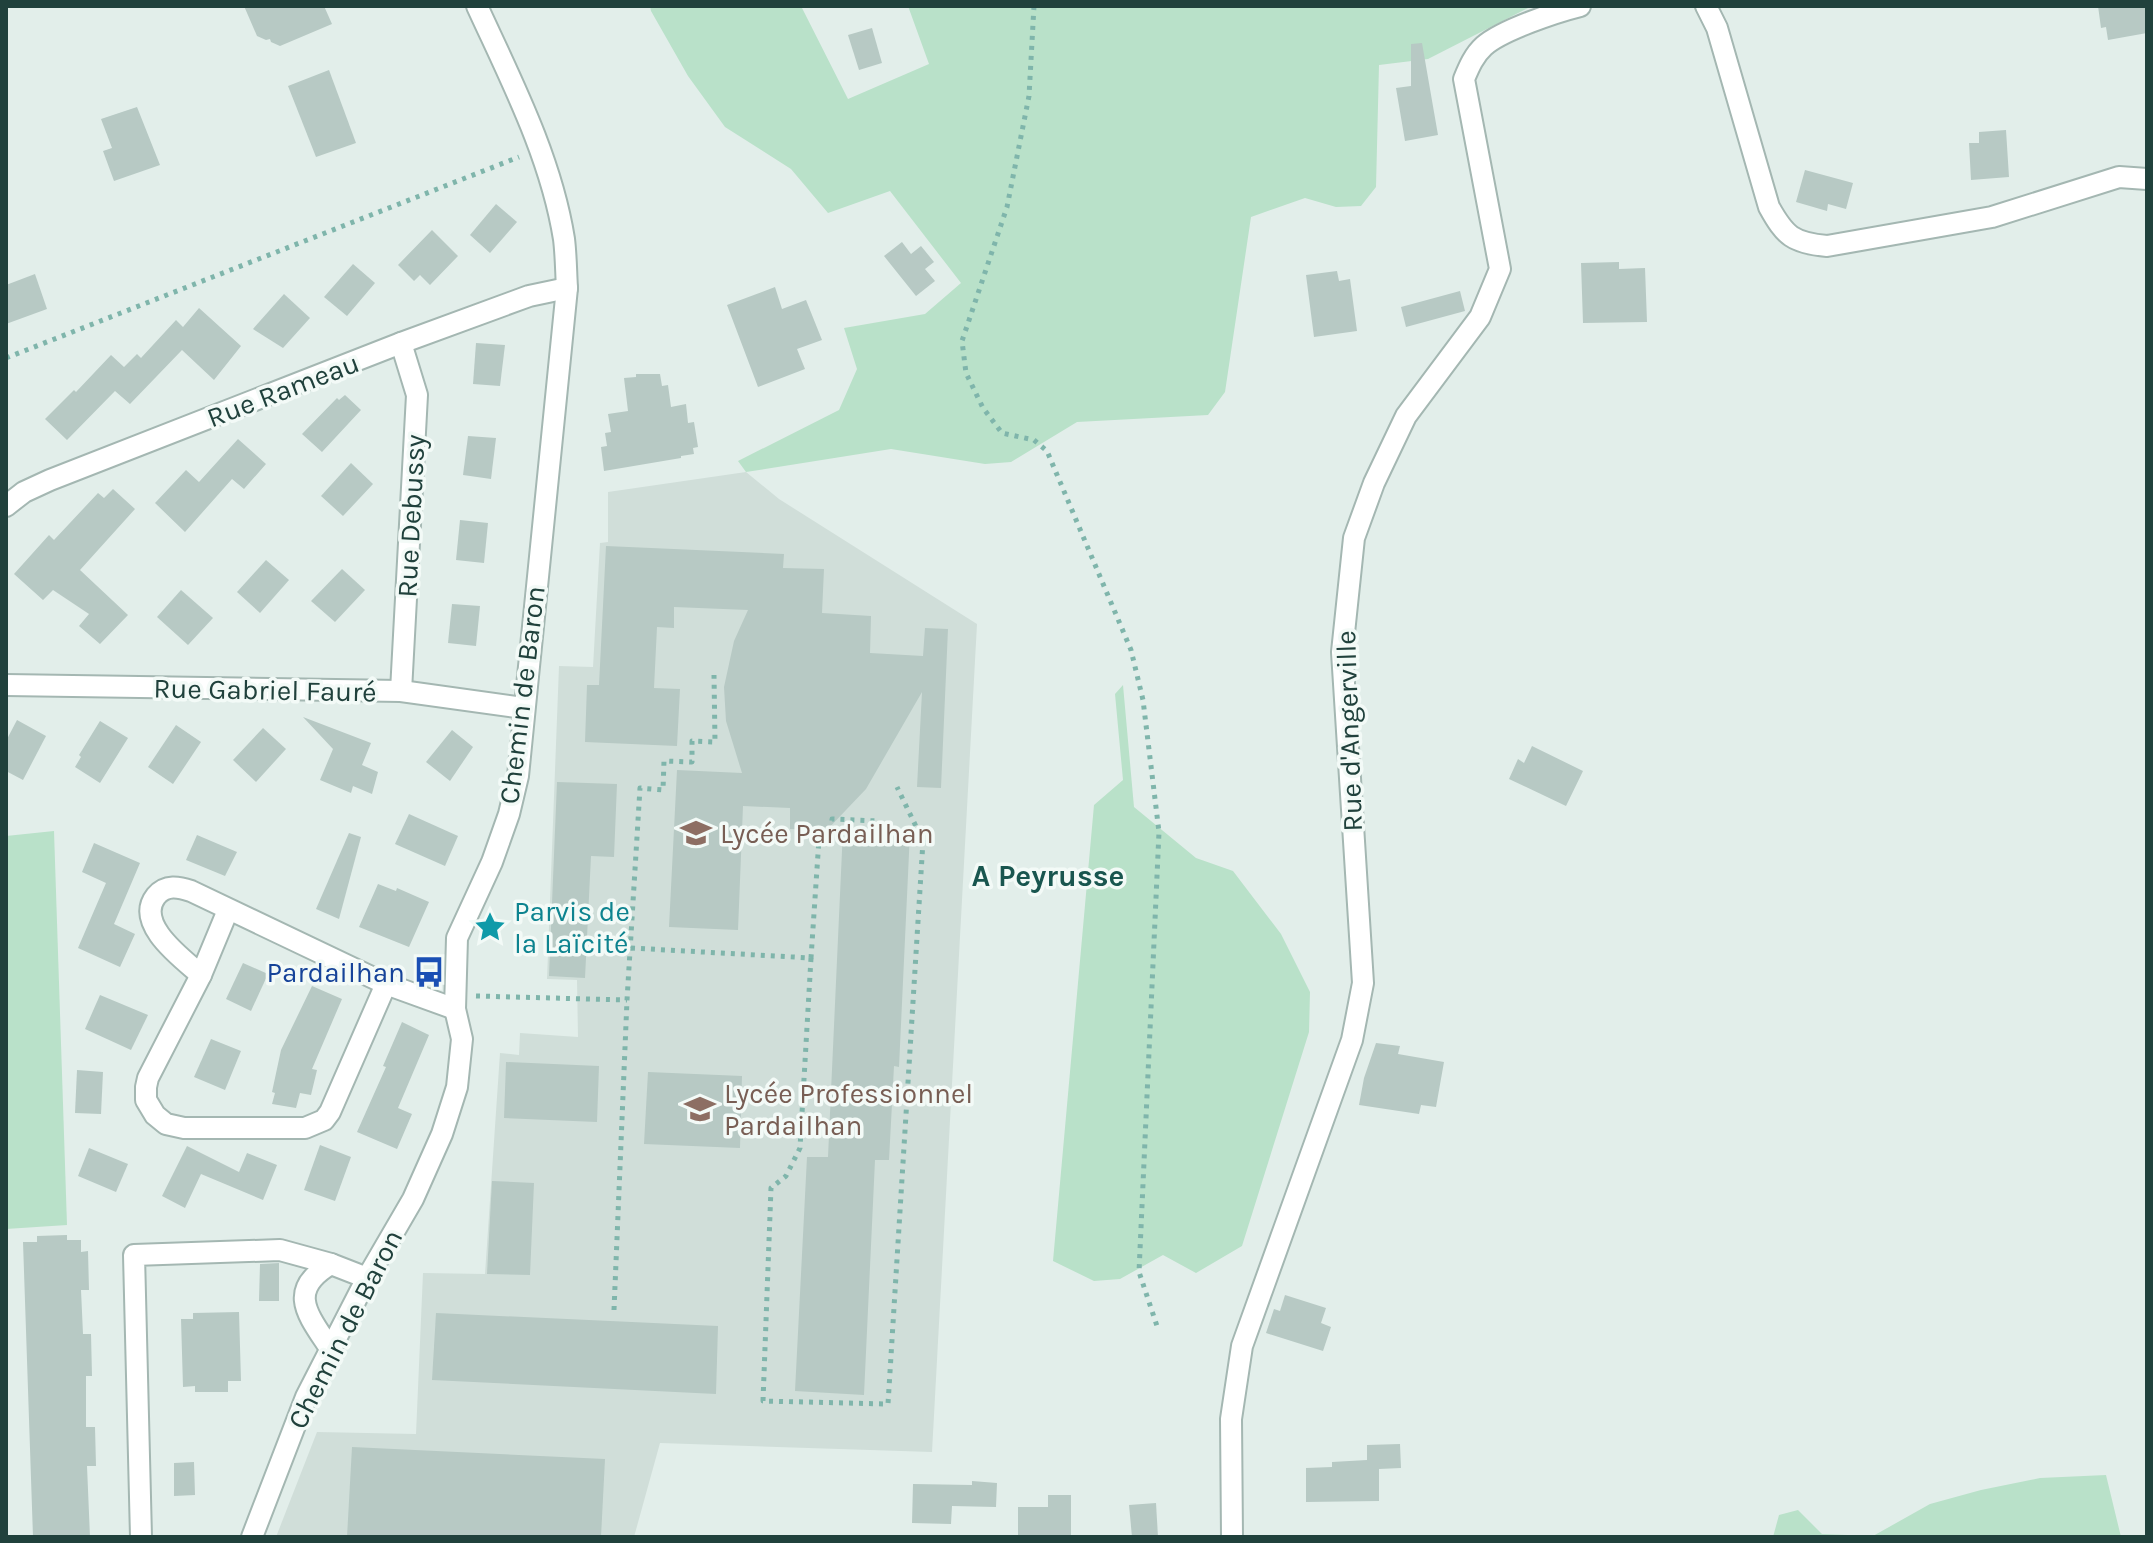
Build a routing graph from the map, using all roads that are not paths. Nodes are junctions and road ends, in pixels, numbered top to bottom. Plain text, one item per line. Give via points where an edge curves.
1 (477, 6) edge
2 (1706, 6) edge
3 (1572, 7) edge
4 (2147, 179) edge
5 (567, 288) junction
6 (401, 343) junction
7 (6, 506) edge
8 (6, 685) edge
9 (401, 691) junction
10 (523, 708) junction
11 (228, 910) junction
12 (201, 975) junction
13 (386, 984) junction
14 (455, 1009) junction
15 (331, 1264) junction
16 (367, 1278) junction
17 (331, 1350) junction
18 (141, 1537) edge
19 (252, 1537) edge
20 (1232, 1537) edge

1 - 5 street, Chemin de Baron via 540,149 564,240
2 - 4 street via 1769,207 1782,231 1806,244 1827,246 1992,217 2119,177
3 - 20 street, Rue d'Angerville via 1496,37 1469,64 1464,79 1500,269 1480,317 1406,416 1354,538 1342,652 1363,983 1352,1040 1242,1346 1231,1419
5 - 6 street, Rue Rameau via 529,296
5 - 10 street, Chemin de Baron
6 - 7 street, Rue Rameau via 50,480
6 - 9 street, Rue Debussy via 417,395
8 - 9 street, Rue Gabriel Fauré
9 - 10 street, Rue Gabriel Fauré
10 - 14 street, Chemin de Baron via 509,814 457,938
11 - 12 street
11 - 12 street via 176,887 157,895 152,904 153,926
11 - 13 street
12 - 13 street via 146,1087 155,1115 184,1128 305,1128 324,1120
13 - 14 street
14 - 16 street, Chemin de Baron via 462,1039 457,1087 442,1134 413,1199
15 - 16 street
15 - 17 street via 314,1274 305,1302
15 - 18 street via 280,1250 134,1255
16 - 17 street, Chemin de Baron
17 - 19 street, Chemin de Baron via 306,1397

